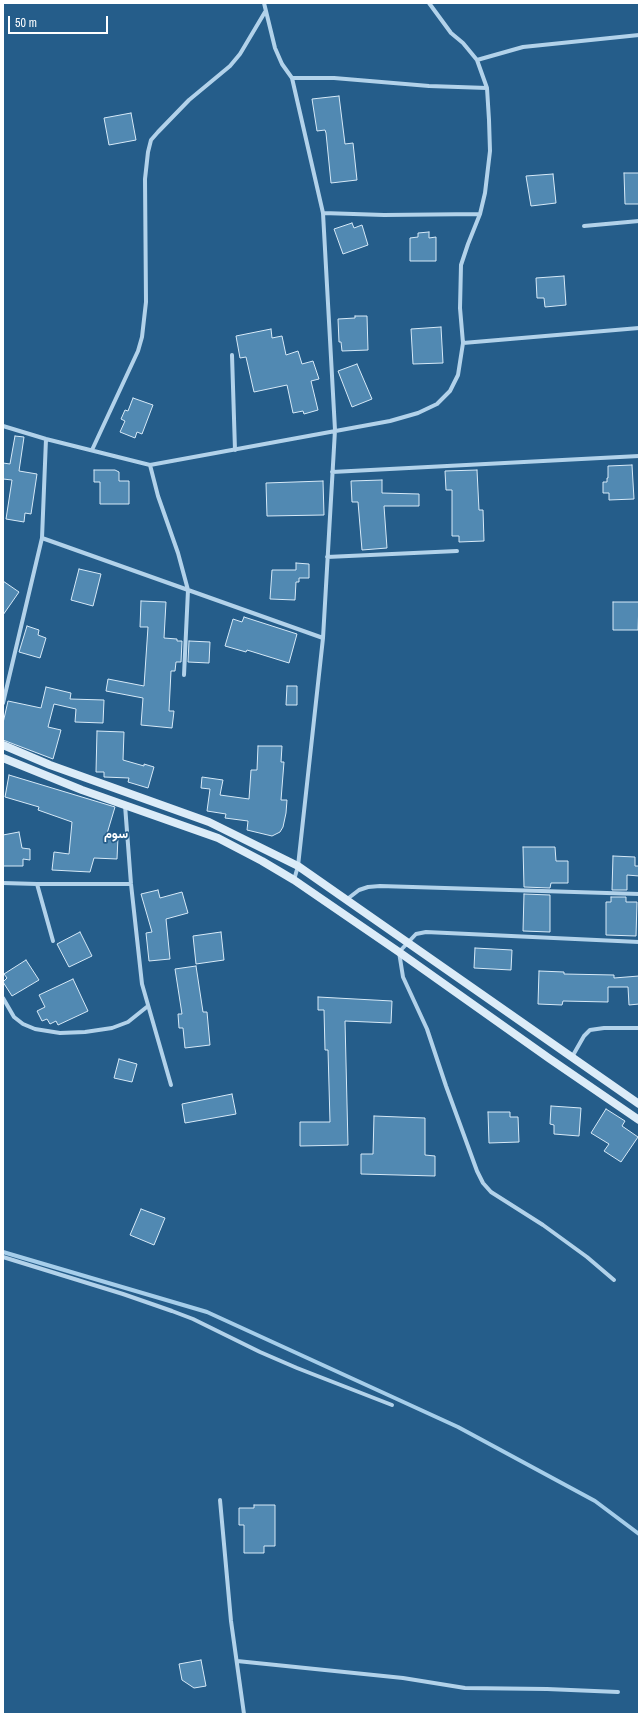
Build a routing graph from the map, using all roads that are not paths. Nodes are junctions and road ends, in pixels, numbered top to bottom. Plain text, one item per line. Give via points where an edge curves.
1 (264, 3) edge
2 (429, 3) edge
3 (266, 12) junction
4 (639, 35) edge
5 (477, 60) junction
6 (292, 78) junction
7 (487, 88) junction
8 (323, 213) junction
9 (480, 214) junction
10 (639, 221) edge
11 (584, 226) dead end
12 (639, 328) edge
13 (463, 343) junction
14 (232, 355) dead end
15 (3, 426) edge
16 (335, 430) junction
17 (46, 439) junction
18 (92, 450) junction
19 (235, 450) junction
20 (639, 456) edge
21 (150, 465) junction
22 (332, 472) junction
23 (42, 538) junction
24 (457, 551) dead end
25 (327, 557) junction
26 (188, 590) junction
27 (323, 638) junction
28 (184, 675) dead end
29 (3, 703) edge
30 (3, 745) edge
31 (3, 758) edge
32 (125, 805) junction
33 (298, 866) junction
34 (294, 880) junction
35 (3, 883) edge
36 (37, 884) junction
37 (131, 884) junction
38 (639, 894) edge
39 (346, 900) junction
40 (53, 941) dead end
41 (407, 942) junction
42 (639, 942) edge
43 (399, 952) junction
44 (3, 998) edge
45 (148, 1006) junction
46 (639, 1028) edge
47 (572, 1057) junction
48 (171, 1085) dead end
49 (639, 1104) edge
50 (639, 1120) edge
51 (3, 1257) edge
52 (614, 1280) dead end
53 (392, 1405) dead end
54 (220, 1500) dead end
55 (237, 1661) junction
56 (618, 1692) dead end
57 (244, 1714) edge

1 - 3 street
2 - 5 street via 451,33
3 - 6 street via 275,48
3 - 18 street via 230,66 189,100 151,140 145,179 146,295 142,337 138,351
4 - 5 street via 523,47
5 - 7 street
6 - 7 street via 334,78
6 - 8 street
7 - 9 street via 490,151
8 - 9 street
8 - 16 street
9 - 13 street via 461,265 460,308
10 - 11 street
12 - 13 street
13 - 16 street via 458,375 450,391 437,404 418,413 390,421
14 - 19 street
15 - 17 street
16 - 19 street
16 - 22 street
17 - 18 street
17 - 23 street
18 - 21 street
19 - 21 street
20 - 22 street
21 - 26 street
22 - 25 street
23 - 26 street
23 - 29 street
24 - 25 street
25 - 27 street
26 - 27 street
26 - 28 street
27 - 33 street
30 - 33 main road via 50,765 209,822
31 - 32 main road
32 - 34 main road via 218,838
32 - 37 street
33 - 34 street
33 - 39 main road
34 - 43 main road
35 - 36 street
36 - 37 street
36 - 40 street
37 - 45 street via 142,984
38 - 39 street via 380,886 359,890
39 - 41 main road
41 - 42 street via 420,933 433,932
41 - 43 street
41 - 47 main road
43 - 50 main road
43 - 52 street via 403,977 427,1029 483,1183 491,1192 587,1257
44 - 45 street via 14,1017 23,1024 35,1029 60,1033 112,1028 128,1022
45 - 48 street
46 - 47 street via 590,1030
47 - 49 main road
51 - 53 street via 172,1311 297,1368
54 - 55 street via 227,1586
55 - 56 street via 459,1687
55 - 57 street

